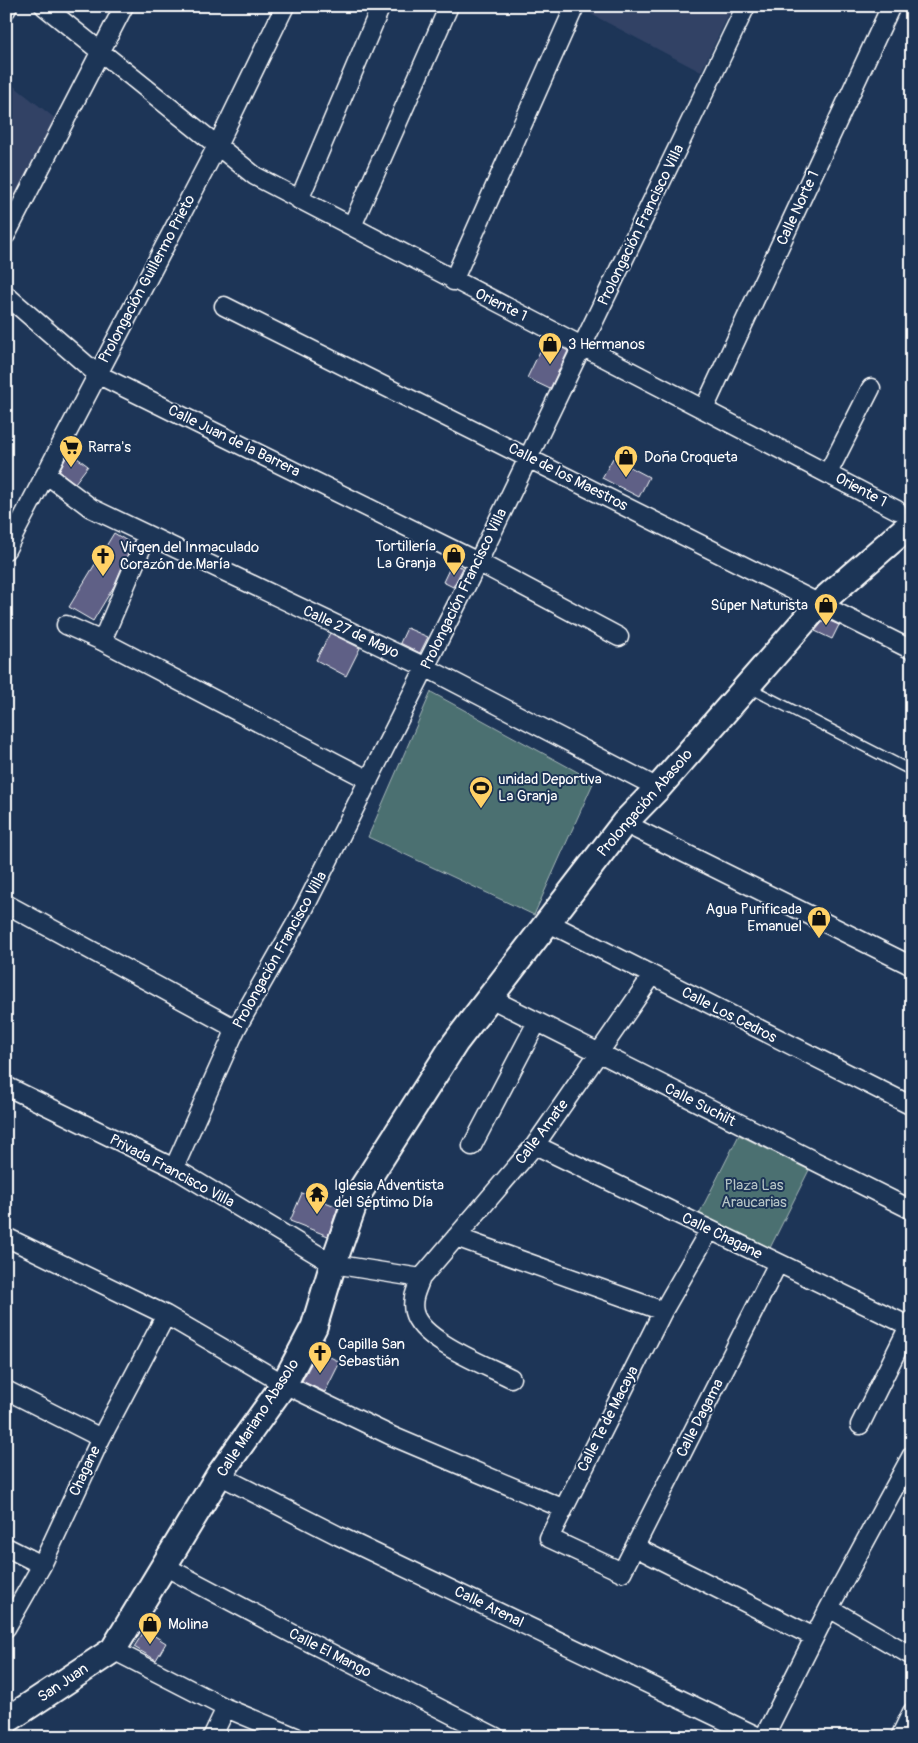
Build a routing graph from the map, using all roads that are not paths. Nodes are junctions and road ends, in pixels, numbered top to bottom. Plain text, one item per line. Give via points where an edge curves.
1 (8, 6) edge
2 (44, 6) edge
3 (124, 6) edge
4 (285, 6) edge
5 (381, 6) edge
6 (449, 6) edge
7 (575, 6) edge
8 (746, 6) edge
9 (892, 6) edge
10 (6, 10) edge
11 (101, 52) junction
12 (217, 146) junction
13 (298, 200) junction
14 (352, 226) junction
15 (6, 236) edge
16 (453, 281) junction
17 (6, 296) edge
18 (224, 306) dead end
19 (583, 345) junction
20 (97, 374) junction
21 (871, 388) dead end
22 (704, 409) junction
23 (529, 457) junction
24 (828, 473) junction
25 (46, 474) junction
26 (904, 517) edge
27 (148, 535) junction
28 (6, 550) edge
29 (478, 562) junction
30 (820, 603) junction
31 (66, 625) dead end
32 (619, 638) dead end
33 (102, 641) junction
34 (912, 650) edge
35 (425, 667) junction
36 (747, 686) junction
37 (912, 771) edge
38 (369, 780) junction
39 (658, 788) junction
40 (624, 822) junction
41 (6, 904) edge
42 (547, 922) junction
43 (910, 962) edge
44 (652, 976) junction
45 (490, 998) junction
46 (537, 1022) junction
47 (236, 1029) junction
48 (599, 1054) junction
49 (6, 1086) edge
50 (912, 1106) edge
51 (535, 1144) junction
52 (472, 1146) dead end
53 (174, 1168) junction
54 (912, 1210) edge
55 (708, 1231) junction
56 (456, 1237) junction
57 (6, 1238) edge
58 (778, 1263) junction
59 (333, 1264) junction
60 (421, 1278) junction
61 (663, 1311) junction
62 (166, 1314) junction
63 (910, 1323) edge
64 (511, 1378) dead end
65 (284, 1384) junction
66 (6, 1390) edge
67 (860, 1425) dead end
68 (101, 1438) junction
69 (912, 1456) edge
70 (219, 1475) junction
71 (562, 1508) junction
72 (6, 1547) edge
73 (635, 1547) junction
74 (42, 1565) junction
75 (166, 1566) junction
76 (622, 1572) joint
77 (829, 1608) junction
78 (6, 1628) edge
79 (814, 1637) junction
80 (113, 1650) junction
81 (912, 1656) edge
82 (226, 1708) junction
83 (912, 1712) edge
84 (9, 1717) edge
85 (212, 1737) edge
86 (296, 1737) edge
87 (496, 1737) edge
88 (759, 1737) edge
89 (764, 1737) edge
90 (900, 1737) edge

1 - 10 street
2 - 11 street, Oriente 1
3 - 11 street
4 - 12 street, Prolongación Guillermo Prieto
5 - 13 street
6 - 14 street
7 - 16 street
8 - 19 street, Prolongación Francisco Villa
9 - 22 street, Calle Norte 1
11 - 12 street, Oriente 1
11 - 15 street
12 - 13 street, Oriente 1 via 255,176
12 - 20 street, Prolongación Guillermo Prieto
13 - 14 street, Oriente 1
14 - 16 street, Oriente 1
16 - 19 street, Oriente 1
17 - 20 street, Calle Juan de la Barrera
18 - 23 street, Calle de los Maestros
19 - 22 street, Oriente 1
19 - 23 street, Prolongación Francisco Villa
20 - 25 street, Prolongación Guillermo Prieto
20 - 29 street, Calle Juan de la Barrera
21 - 24 street
22 - 24 street, Oriente 1
23 - 29 street, Prolongación Francisco Villa
23 - 30 street, Calle de los Maestros
24 - 26 street, Oriente 1
25 - 27 street, Calle 27 de Mayo via 91,508
25 - 28 street, Prolongación Guillermo Prieto
26 - 30 street
27 - 33 street
27 - 35 street, Calle 27 de Mayo
29 - 32 street, Calle Juan de la Barrera
29 - 35 street, Prolongación Francisco Villa
30 - 34 street, Calle de los Maestros
30 - 36 street
31 - 33 street
33 - 38 street
35 - 38 street, Prolongación Francisco Villa
35 - 39 street, Calle 27 de Mayo
36 - 37 lane
36 - 39 street, Prolongación Abasolo
38 - 47 street, Prolongación Francisco Villa via 304,909
39 - 40 street, Prolongación Abasolo
40 - 42 street, Prolongación Abasolo
40 - 43 street
41 - 47 street
42 - 44 street, Calle Los Cedros
42 - 45 street, Prolongación Abasolo
44 - 48 street, Calle Amate
44 - 50 street, Calle Los Cedros
45 - 46 street, Calle Suchilt
45 - 59 street, Calle Mariano Abasolo via 455,1043 357,1196
46 - 48 street, Calle Suchilt
46 - 52 street
47 - 53 street, Prolongación Francisco Villa
48 - 51 street, Calle Amate
48 - 54 street, Calle Suchilt
49 - 53 street, Privada Francisco Villa
51 - 55 street, Calle Chagane
51 - 56 street, Calle Amate
53 - 59 street, Privada Francisco Villa
55 - 58 street, Calle Chagane
55 - 61 street, Calle Te de Macaya
56 - 60 street, Calle Amate
56 - 61 street
57 - 62 street
58 - 63 street, Calle Chagane
58 - 73 street, Calle Dagama
59 - 60 street
59 - 65 street, Calle Mariano Abasolo via 314,1327
60 - 64 street via 413,1298 414,1313 425,1330 454,1350
61 - 71 street, Calle Te de Macaya
62 - 65 street
62 - 68 street, Chagane
63 - 67 street
65 - 70 street, Calle Mariano Abasolo
65 - 71 street via 394,1438
66 - 68 street
68 - 74 street, Chagane
69 - 77 street
70 - 75 street, Calle Mariano Abasolo
70 - 88 street, Calle Arenal
71 - 76 street, Calle Te de Macaya via 549,1538
72 - 74 street
73 - 76 street, Calle Dagama
73 - 79 street
74 - 78 street, Chagane
75 - 80 street, Calle Mariano Abasolo
75 - 87 street, Calle El Mango
77 - 79 street
77 - 81 street
79 - 89 street
80 - 82 street
80 - 84 street, San Juan
82 - 85 street
82 - 86 street
83 - 90 street

